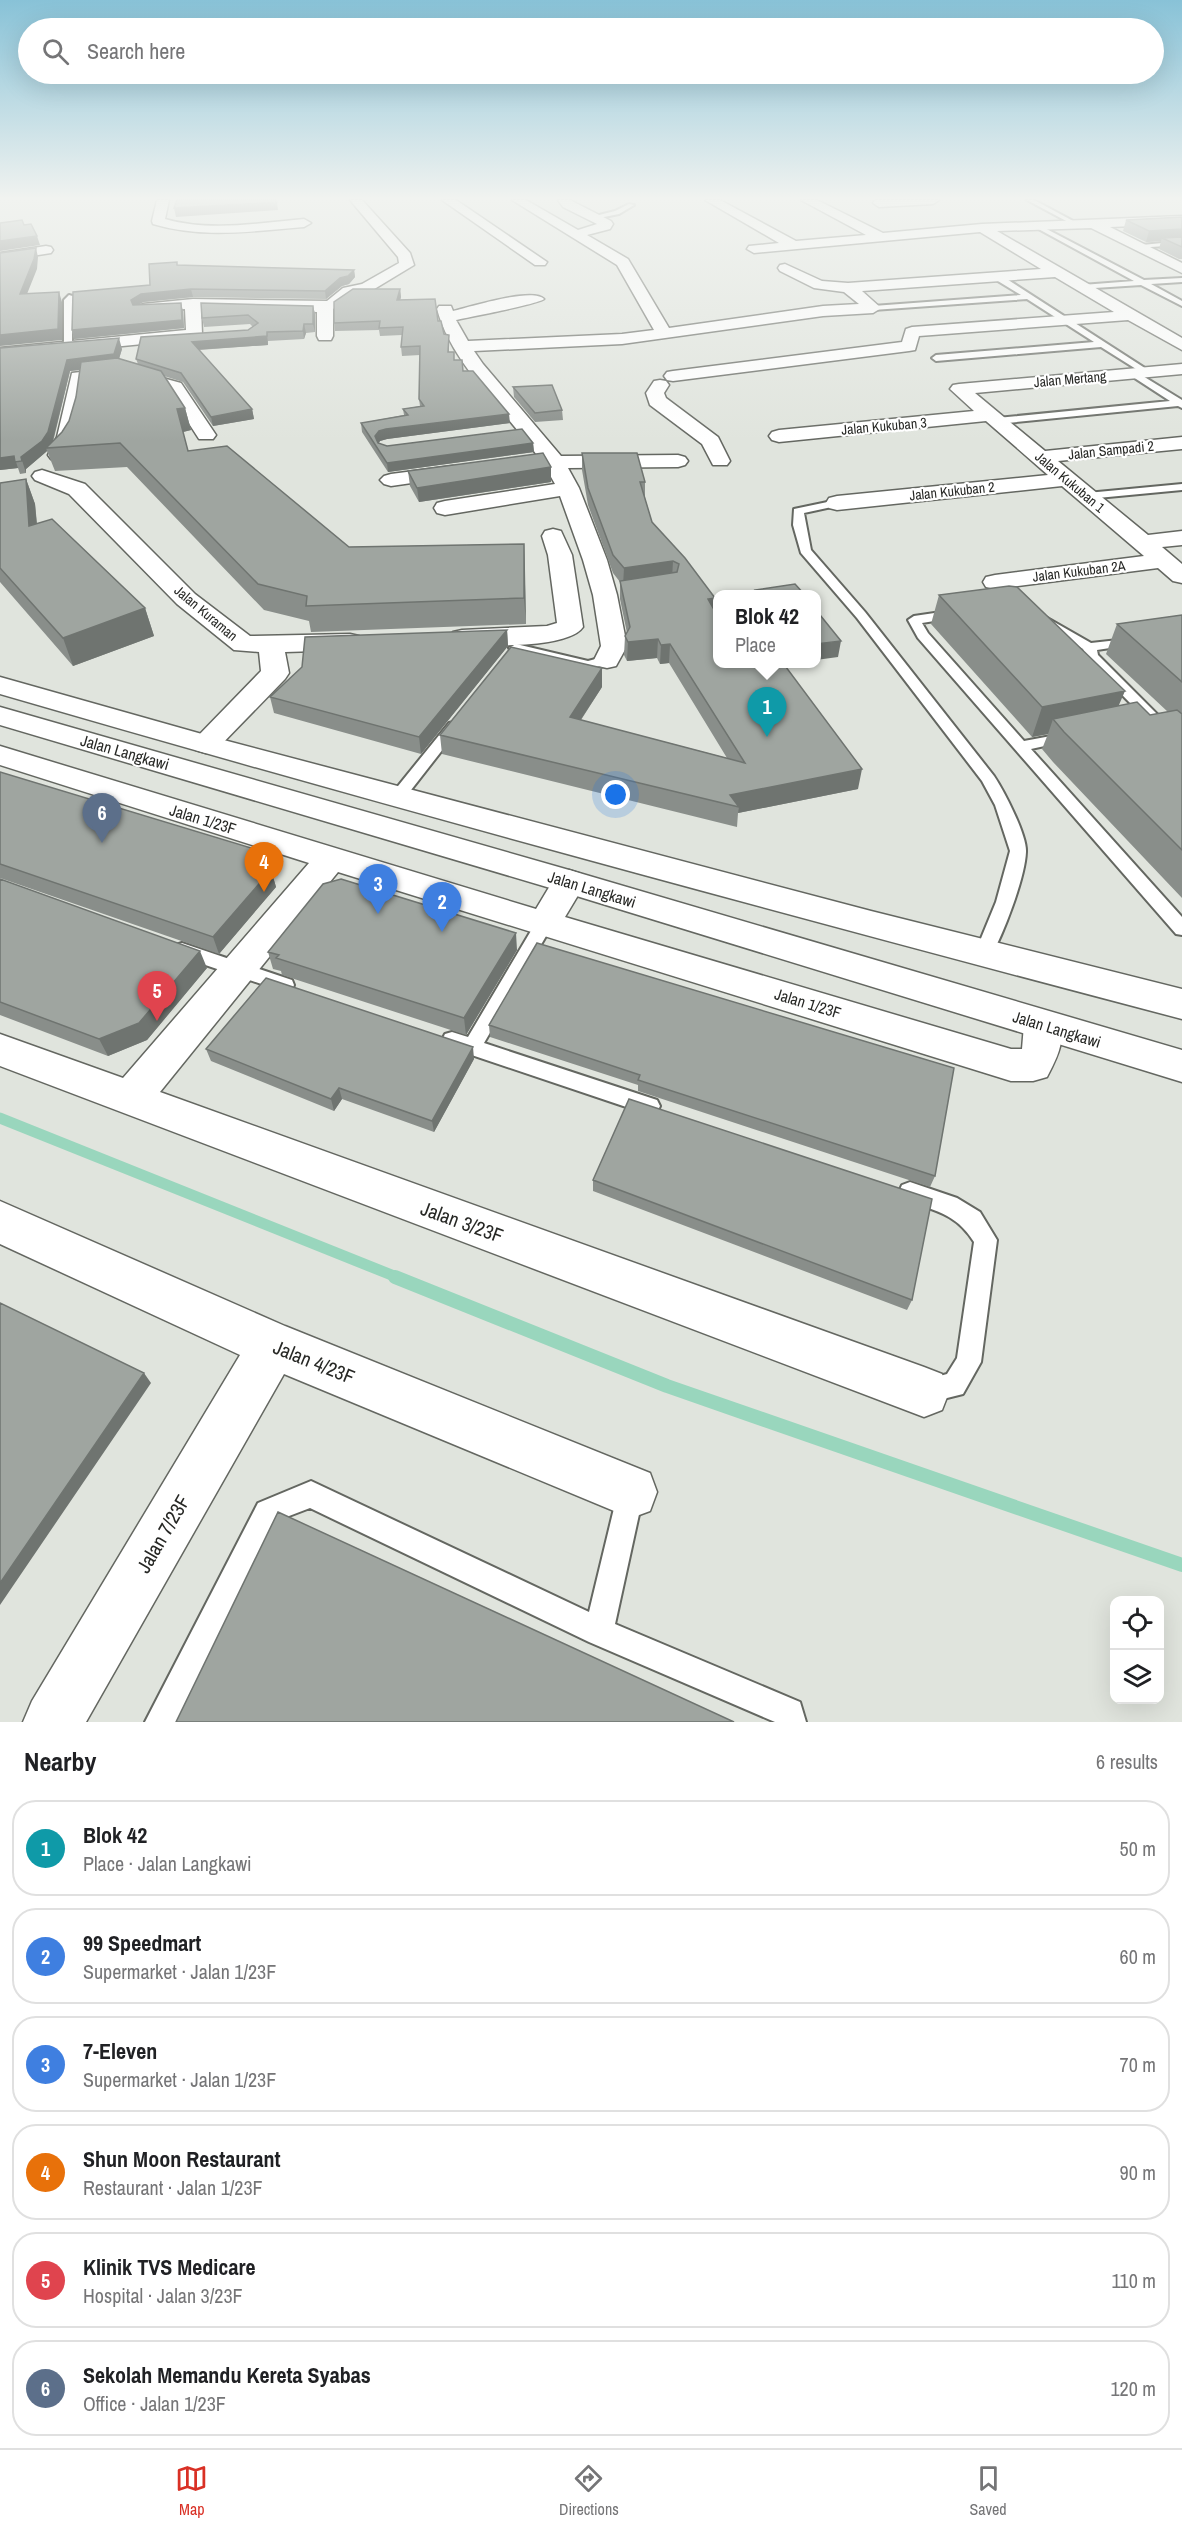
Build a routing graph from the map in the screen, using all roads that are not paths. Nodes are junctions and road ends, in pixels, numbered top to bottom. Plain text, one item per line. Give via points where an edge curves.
1 (380, 280) edge
2 (634, 280) edge
3 (810, 280) edge
4 (942, 280) edge
5 (1002, 280) edge
6 (1072, 280) edge
7 (1138, 280) edge
8 (1177, 280) edge
9 (1143, 283) junction
10 (1082, 286) junction
11 (848, 288) junction
12 (72, 297) edge
13 (1027, 297) junction
14 (536, 298) dead end
15 (193, 304) junction
16 (1182, 304) edge
17 (325, 307) junction
18 (873, 308) junction
19 (143, 309) edge
20 (1130, 315) junction
21 (1065, 320) junction
22 (664, 333) junction
23 (325, 336) dead end
24 (135, 339) junction
25 (1102, 344) junction
26 (1182, 345) edge
27 (68, 346) junction
28 (462, 346) junction
29 (0, 353) edge
30 (936, 358) dead end
31 (1182, 369) edge
32 (127, 371) junction
33 (1140, 373) junction
34 (958, 389) joint
35 (1181, 404) edge
36 (994, 418) junction
37 (528, 429) junction
38 (505, 432) edge
39 (206, 435) dead end
40 (779, 436) dead end
41 (1182, 443) edge
42 (1041, 458) junction
43 (553, 460) junction
44 (529, 461) edge
45 (678, 461) dead end
46 (720, 461) dead end
47 (472, 469) edge
48 (1066, 479) junction
49 (391, 480) dead end
50 (1182, 487) edge
51 (568, 488) junction
52 (1087, 496) junction
53 (837, 503) joint
54 (445, 507) dead end
55 (554, 536) dead end
56 (1182, 538) edge
57 (1142, 543) junction
58 (1164, 560) junction
59 (599, 571) junction
60 (562, 574) junction
61 (1182, 576) edge
62 (995, 582) dead end
63 (974, 612) edge
64 (1026, 613) edge
65 (441, 638) edge
66 (1147, 638) edge
67 (372, 641) edge
68 (271, 645) junction
69 (516, 646) junction
70 (1089, 647) junction
71 (607, 660) joint
72 (3, 696) edge
73 (465, 712) edge
74 (1087, 733) edge
75 (206, 744) junction
76 (1021, 746) junction
77 (1182, 748) edge
78 (0, 755) edge
79 (399, 795) junction
80 (331, 858) junction
81 (569, 882) junction
82 (544, 924) junction
83 (1182, 929) edge
84 (162, 943) edge
85 (984, 953) junction
86 (238, 970) junction
87 (305, 992) edge
88 (1182, 1004) edge
89 (1044, 1025) junction
90 (439, 1036) edge
91 (472, 1047) junction
92 (0, 1050) edge
93 (1182, 1066) edge
94 (130, 1099) junction
95 (665, 1111) edge
96 (892, 1186) edge
97 (0, 1222) edge
98 (273, 1345) junction
99 (924, 1392) joint
100 (631, 1492) joint
101 (599, 1632) junction
102 (53, 1722) edge
103 (160, 1722) edge
104 (791, 1722) edge

1 - 17 street via 348,291
2 - 22 street
3 - 11 street
4 - 11 street
5 - 13 lane
6 - 10 street
7 - 9 lane
8 - 9 lane
9 - 10 lane
9 - 16 lane
10 - 20 street
11 - 18 street
12 - 27 lane via 68,300
13 - 18 lane
13 - 21 lane
14 - 28 street via 446,313
15 - 17 street
15 - 19 street
15 - 24 street via 200,333
17 - 23 street
18 - 22 street
20 - 21 street
20 - 26 street
21 - 25 lane
21 - 46 street via 912,332 909,346 656,378 657,401 711,441
22 - 28 street via 622,339
24 - 27 street
24 - 32 street
25 - 30 lane
25 - 33 lane
27 - 29 street
28 - 37 street
31 - 33 street, Jalan Mertang
32 - 39 street via 175,387
32 - 68 street, Jalan Kuraman via 78,377 67,437 62,449 40,473 77,489 186,599 243,644
33 - 34 street, Jalan Mertang
33 - 35 lane
34 - 36 street, Jalan Kukuban 1
35 - 36 lane
36 - 40 street, Jalan Kukuban 3
36 - 42 street, Jalan Kukuban 1
37 - 38 street
37 - 43 street
41 - 42 street, Jalan Sampadi 2
42 - 48 street, Jalan Kukuban 1
43 - 44 street
43 - 45 street
43 - 51 street
47 - 49 street
48 - 52 street, Jalan Kukuban 1
48 - 53 street, Jalan Kukuban 2
50 - 52 lane
51 - 54 street
51 - 59 street
52 - 57 street, Jalan Kukuban 1
53 - 85 lane via 798,512 805,551 861,615 989,779 1003,805 1018,851 1005,902
55 - 60 street
56 - 57 street
57 - 58 street, Jalan Kukuban 1
58 - 61 street, Jalan Kukuban 1
58 - 62 street, Jalan Kukuban 2A
59 - 60 street
59 - 71 street via 611,594 614,646
60 - 69 street via 570,627
63 - 76 lane via 914,620 922,635
64 - 70 lane
65 - 69 street
66 - 70 lane
67 - 68 street, Jalan Kuraman
68 - 75 street via 275,673
69 - 71 lane via 588,665
70 - 77 lane via 1092,656 1147,721
72 - 75 street, Jalan Langkawi
72 - 81 street, Jalan Langkawi
73 - 79 lane
74 - 76 lane
75 - 79 street, Jalan Langkawi
76 - 83 lane
78 - 80 street, Jalan 1/23F
79 - 85 street, Jalan Langkawi
80 - 82 street, Jalan 1/23F
80 - 86 street
81 - 82 street
81 - 89 street, Jalan Langkawi
82 - 89 street, Jalan 1/23F via 1011,1065 1033,1065 1041,1050
82 - 91 lane
84 - 86 lane
85 - 88 street, Jalan Langkawi
86 - 87 lane
86 - 94 street
89 - 93 street, Jalan Langkawi
90 - 91 lane
91 - 95 lane
92 - 94 street, Jalan 3/23F
94 - 99 street, Jalan 3/23F
96 - 99 lane via 948,1205 972,1219 986,1240 969,1362 954,1385
97 - 98 street, Jalan 4/23F
98 - 100 street, Jalan 4/23F
98 - 102 street, Jalan 7/23F
100 - 101 lane
101 - 103 lane via 311,1494 267,1512
101 - 104 lane via 789,1713

